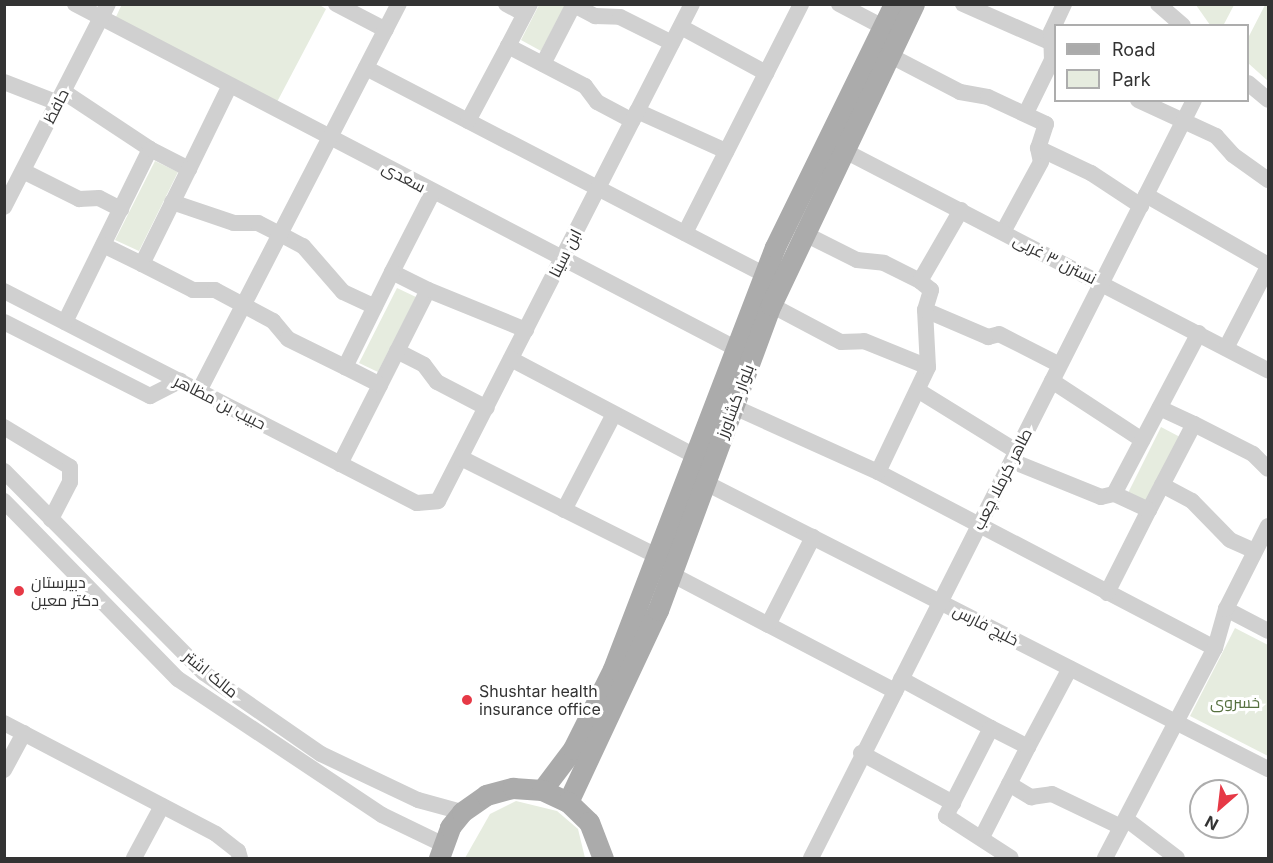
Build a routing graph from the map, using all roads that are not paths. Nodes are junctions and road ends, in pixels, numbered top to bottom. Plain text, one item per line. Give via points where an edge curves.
1 (75, 4) edge
2 (336, 4) edge
3 (399, 4) edge
4 (506, 4) edge
5 (692, 4) edge
6 (801, 4) edge
7 (838, 4) edge
8 (894, 4) edge
9 (914, 4) edge
10 (963, 4) edge
11 (1064, 4) edge
12 (1158, 4) edge
13 (574, 5) edge
14 (527, 9) edge
15 (105, 11) edge
16 (1058, 24) edge
17 (1181, 24) edge
18 (681, 27) junction
19 (883, 27) junction
20 (386, 30) junction
21 (1054, 36) edge
22 (672, 43) junction
23 (1052, 43) junction
24 (508, 46) junction
25 (889, 55) junction
26 (1054, 62) edge
27 (543, 64) junction
28 (366, 68) junction
29 (766, 73) junction
30 (4, 82) edge
31 (1249, 84) edge
32 (230, 85) junction
33 (61, 97) junction
34 (1269, 100) edge
35 (1142, 102) edge
36 (1193, 102) edge
37 (1026, 113) junction
38 (635, 116) junction
39 (468, 121) junction
40 (1182, 124) junction
41 (329, 137) junction
42 (1038, 148) junction
43 (150, 149) junction
44 (841, 149) junction
45 (726, 151) junction
46 (189, 169) junction
47 (23, 171) junction
48 (1269, 180) edge
49 (10, 184) edge
50 (597, 188) junction
51 (433, 192) junction
52 (1144, 201) junction
53 (172, 202) junction
54 (4, 207) edge
55 (121, 209) junction
56 (961, 210) junction
57 (1004, 232) junction
58 (685, 233) junction
59 (803, 233) junction
60 (280, 234) junction
61 (103, 244) junction
62 (562, 258) junction
63 (142, 264) junction
64 (1269, 266) edge
65 (392, 272) junction
66 (764, 274) junction
67 (920, 281) junction
68 (1102, 283) junction
69 (428, 290) junction
70 (4, 291) edge
71 (244, 305) junction
72 (771, 305) junction
73 (375, 307) junction
74 (925, 310) junction
75 (4, 322) edge
76 (65, 322) junction
77 (526, 330) junction
78 (1198, 333) junction
79 (735, 348) junction
80 (1226, 348) junction
81 (397, 351) junction
82 (511, 360) junction
83 (1060, 365) junction
84 (345, 367) junction
85 (928, 367) junction
86 (1269, 370) edge
87 (180, 381) junction
88 (1052, 381) junction
89 (380, 384) junction
90 (199, 391) junction
91 (919, 391) junction
92 (734, 407) junction
93 (487, 408) junction
94 (1159, 408) junction
95 (614, 414) junction
96 (1194, 424) junction
97 (4, 427) edge
98 (1142, 440) junction
99 (695, 456) junction
100 (1014, 456) junction
101 (461, 458) junction
102 (340, 464) junction
103 (1269, 469) edge
104 (4, 471) edge
105 (878, 472) junction
106 (704, 482) junction
107 (1162, 485) junction
108 (1114, 494) junction
109 (4, 501) edge
110 (438, 501) joint
111 (564, 510) junction
112 (1149, 510) junction
113 (51, 519) junction
114 (979, 525) junction
115 (1269, 526) edge
116 (813, 537) junction
117 (1255, 551) junction
118 (665, 566) junction
119 (1107, 593) junction
120 (942, 603) junction
121 (1226, 609) junction
122 (768, 625) junction
123 (1269, 631) edge
124 (1215, 648) junction
125 (1070, 668) junction
126 (898, 685) junction
127 (1176, 722) junction
128 (4, 723) edge
129 (991, 728) junction
130 (24, 733) junction
131 (1028, 747) junction
132 (861, 753) junction
133 (1269, 769) edge
134 (4, 770) edge
135 (1009, 784) junction
136 (542, 790) junction
137 (568, 802) junction
138 (953, 803) junction
139 (162, 806) junction
140 (462, 812) junction
141 (1124, 823) junction
142 (982, 835) junction
143 (441, 851) edge
144 (239, 855) edge
145 (134, 858) edge
146 (603, 858) edge
147 (811, 858) edge
148 (1011, 858) edge
149 (1105, 858) edge
150 (1177, 858) edge

1 - 15 street, سعدی
2 - 20 street
3 - 20 street
4 - 14 street
5 - 18 street, ابن سینا
6 - 29 street
7 - 19 street
8 - 19 main road, بلوار کشاورز
9 - 25 main road, بلوار کشاورز
10 - 23 street
11 - 16 street
12 - 17 street
13 - 22 street via 595,16 620,18
13 - 27 street
14 - 24 street
15 - 32 street, سعدی
15 - 33 street, حافظ
18 - 22 street, ابن سینا
18 - 29 street
19 - 66 main road, بلوار کشاورز
20 - 28 street
21 - 23 street
22 - 38 street, ابن سینا
23 - 26 street
24 - 27 street
24 - 39 street
25 - 37 street via 960,92
25 - 44 main road, بلوار کشاورز
26 - 37 street
27 - 38 street via 585,86 597,102
28 - 39 street
28 - 41 street
29 - 45 street
30 - 33 street
31 - 34 street
32 - 41 street, سعدی
32 - 46 street
33 - 43 street
33 - 47 street, حافظ
35 - 40 street
36 - 40 street, طاهر کرملا چعب
37 - 42 street via 1046,124
38 - 45 street
38 - 50 street, ابن سینا
39 - 50 street
40 - 48 street via 1216,136 1233,155
40 - 52 street, طاهر کرملا چعب
41 - 51 street, سعدی
41 - 60 street
42 - 52 street
42 - 57 street via 1041,162
43 - 46 street
43 - 55 street
44 - 56 street, نسترن ۳ غربی
44 - 59 main road, بلوار کشاورز
45 - 58 street
46 - 53 street
47 - 49 street, حافظ
47 - 55 street via 79,199 99,198
49 - 54 street, حافظ
50 - 58 street
50 - 62 street, ابن سینا
51 - 62 street, سعدی
51 - 65 street
52 - 64 street
52 - 68 street, طاهر کرملا چعب
53 - 60 street via 234,223 258,222
53 - 63 street
55 - 61 street
56 - 57 street, نسترن ۳ غربی
56 - 67 street
57 - 68 street, نسترن ۳ غربی
58 - 66 street
59 - 67 street via 857,260 884,263
59 - 72 main road, بلوار کشاورز
60 - 71 street
60 - 73 street via 303,246 343,292
61 - 63 street
61 - 76 street
62 - 77 street, ابن سینا
62 - 79 street, سعدی
63 - 71 street via 193,290 215,290
64 - 80 street
65 - 69 street
65 - 73 street
66 - 79 main road, بلوار کشاورز
67 - 74 street via 931,290
68 - 78 street, نسترن ۳ غربی
68 - 83 street, طاهر کرملا چعب
69 - 77 street
69 - 81 street
70 - 76 street, حبیب بن مظاهر
71 - 84 street via 273,321 288,339
71 - 90 street
72 - 85 street via 841,342 864,341
72 - 92 main road, بلوار کشاورز
73 - 84 street
74 - 83 street via 987,337 999,334
74 - 85 street
75 - 87 street via 150,396
76 - 87 street, حبیب بن مظاهر
77 - 82 street, ابن سینا
78 - 80 street, نسترن ۳ غربی
78 - 94 street
79 - 99 main road, بلوار کشاورز
80 - 86 street, نسترن ۳ غربی
81 - 89 street
81 - 93 street via 424,365 437,382
82 - 93 street, ابن سینا
82 - 95 street
83 - 88 street, طاهر کرملا چعب
84 - 89 street
85 - 91 street
87 - 90 street, حبیب بن مظاهر
88 - 98 street
88 - 100 street, طاهر کرملا چعب
89 - 102 street
90 - 102 street, حبیب بن مظاهر
91 - 100 street
91 - 105 street
92 - 105 street
92 - 106 main road, بلوار کشاورز
93 - 101 street, ابن سینا
94 - 96 street
94 - 98 street
95 - 99 street
95 - 111 street
96 - 103 street via 1253,454
96 - 107 street
97 - 113 street via 70,467 70,482
98 - 108 street
99 - 118 main road, بلوار کشاورز
100 - 108 street via 1101,497
100 - 114 street, طاهر کرملا چعب
101 - 110 street, ابن سینا
101 - 111 street
102 - 110 street, حبیب بن مظاهر via 417,503
104 - 113 street, مالک اشتر
105 - 114 street
106 - 116 street, خلیج فارس
106 - 118 main road, بلوار کشاورز
107 - 112 street
107 - 117 street via 1192,501 1230,540
108 - 112 street
109 - 143 street, مالک اشتر via 178,679
111 - 118 street
112 - 119 street
113 - 140 street, مالک اشتر via 204,673 321,754 418,800
114 - 119 street
114 - 120 street, طاهر کرملا چعب
115 - 117 street
116 - 120 street, خلیج فارس
116 - 122 street
117 - 121 street
118 - 122 street
118 - 136 main road, بلوار کشاورز via 573,749
118 - 137 main road, بلوار کشاورز via 624,692
119 - 124 street
120 - 125 street, خلیج فارس
120 - 126 street, طاهر کرملا چعب
121 - 123 street
121 - 124 street
122 - 126 street
124 - 127 street
125 - 127 street, خلیج فارس
125 - 131 street
126 - 129 street
126 - 132 street, طاهر کرملا چعب
127 - 133 street, خلیج فارس
127 - 141 street
128 - 130 street
129 - 131 street
129 - 138 street
130 - 134 street
130 - 139 street
131 - 135 street
132 - 138 street
132 - 147 street, طاهر کرملا چعب
135 - 141 street via 1031,797 1053,794
135 - 142 street
136 - 137 main road
136 - 140 main road via 513,788 486,795
137 - 146 main road via 589,822
138 - 142 street via 946,816
139 - 144 street
139 - 145 street
140 - 143 main road
141 - 149 street
141 - 150 street
142 - 148 street

